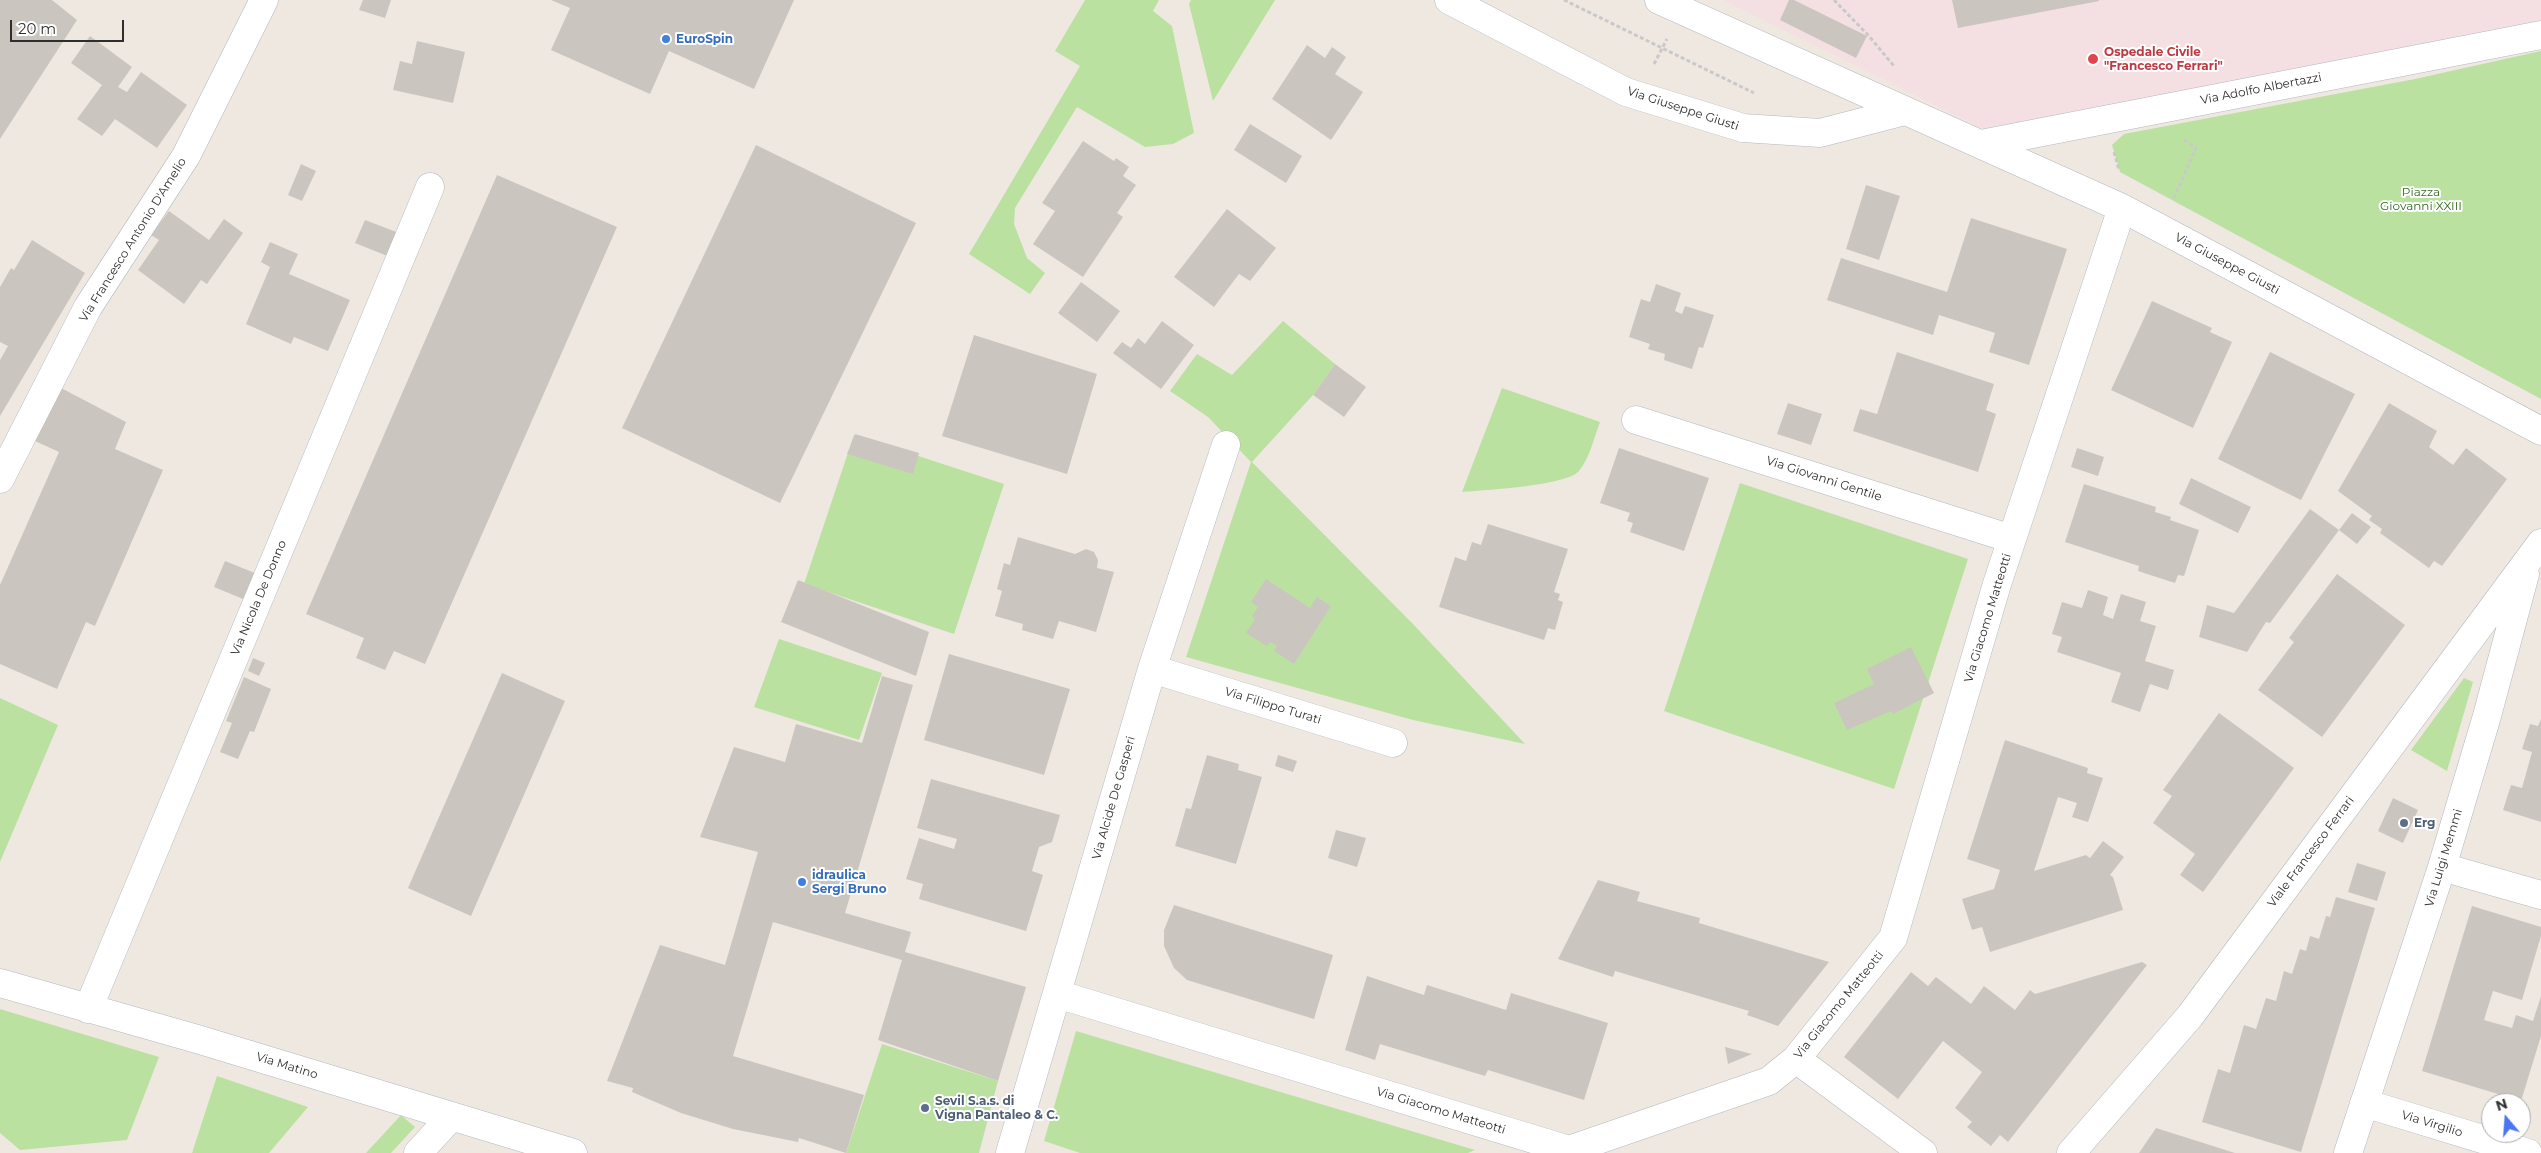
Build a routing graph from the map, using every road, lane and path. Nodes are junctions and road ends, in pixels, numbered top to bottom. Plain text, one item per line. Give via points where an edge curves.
1 (264, 0) edge
2 (1449, 0) edge
3 (1659, 0) edge
4 (2541, 35) edge
5 (1905, 111) junction
6 (1981, 144) junction
7 (430, 187) dead end
8 (2122, 208) junction
9 (1636, 420) dead end
10 (2541, 431) edge
11 (1226, 446) dead end
12 (0, 479) edge
13 (2012, 539) junction
14 (2535, 551) edge
15 (1152, 669) junction
16 (1393, 744) dead end
17 (2442, 867) junction
18 (2541, 895) edge
19 (0, 982) edge
20 (1057, 994) junction
21 (88, 1009) junction
22 (1796, 1059) junction
23 (2364, 1103) junction
24 (451, 1117) junction
25 (418, 1153) edge
26 (573, 1153) edge
27 (1010, 1153) edge
28 (1923, 1153) edge
29 (2071, 1153) edge
30 (2348, 1153) edge
31 (2528, 1153) edge

1 - 12 street, Via Francesco Antonio D'Amelio via 186,156 88,307
2 - 5 street, Via Giuseppe Giusti via 1626,92 1743,128 1820,133
3 - 5 street, Via Giuseppe Giusti
4 - 6 street, Via Adolfo Albertazzi
5 - 6 street, Via Giuseppe Giusti
6 - 8 street, Via Giuseppe Giusti
7 - 21 street, Via Nicola De Donno
8 - 10 street, Via Giuseppe Giusti
8 - 13 street, Via Giacomo Matteotti
9 - 13 street, Via Giovanni Gentile
11 - 15 street, Via Alcide De Gasperi
13 - 22 street, Via Giacomo Matteotti via 1893,938
14 - 17 street, Via Luigi Memmi
14 - 29 street, Viale Francesco Ferrari via 2190,1016
15 - 16 street, Via Filippo Turati
15 - 20 street, Via Alcide De Gasperi
17 - 18 street
17 - 23 street, Via Luigi Memmi
19 - 21 street, Via Matino
20 - 22 street, Via Giacomo Matteotti via 1569,1150 1770,1081
20 - 27 street, Via Alcide De Gasperi
21 - 24 street, Via Matino
22 - 28 street
23 - 30 street, Via Luigi Memmi
23 - 31 street, Via Virgilio
24 - 25 street
24 - 26 street, Via Matino

